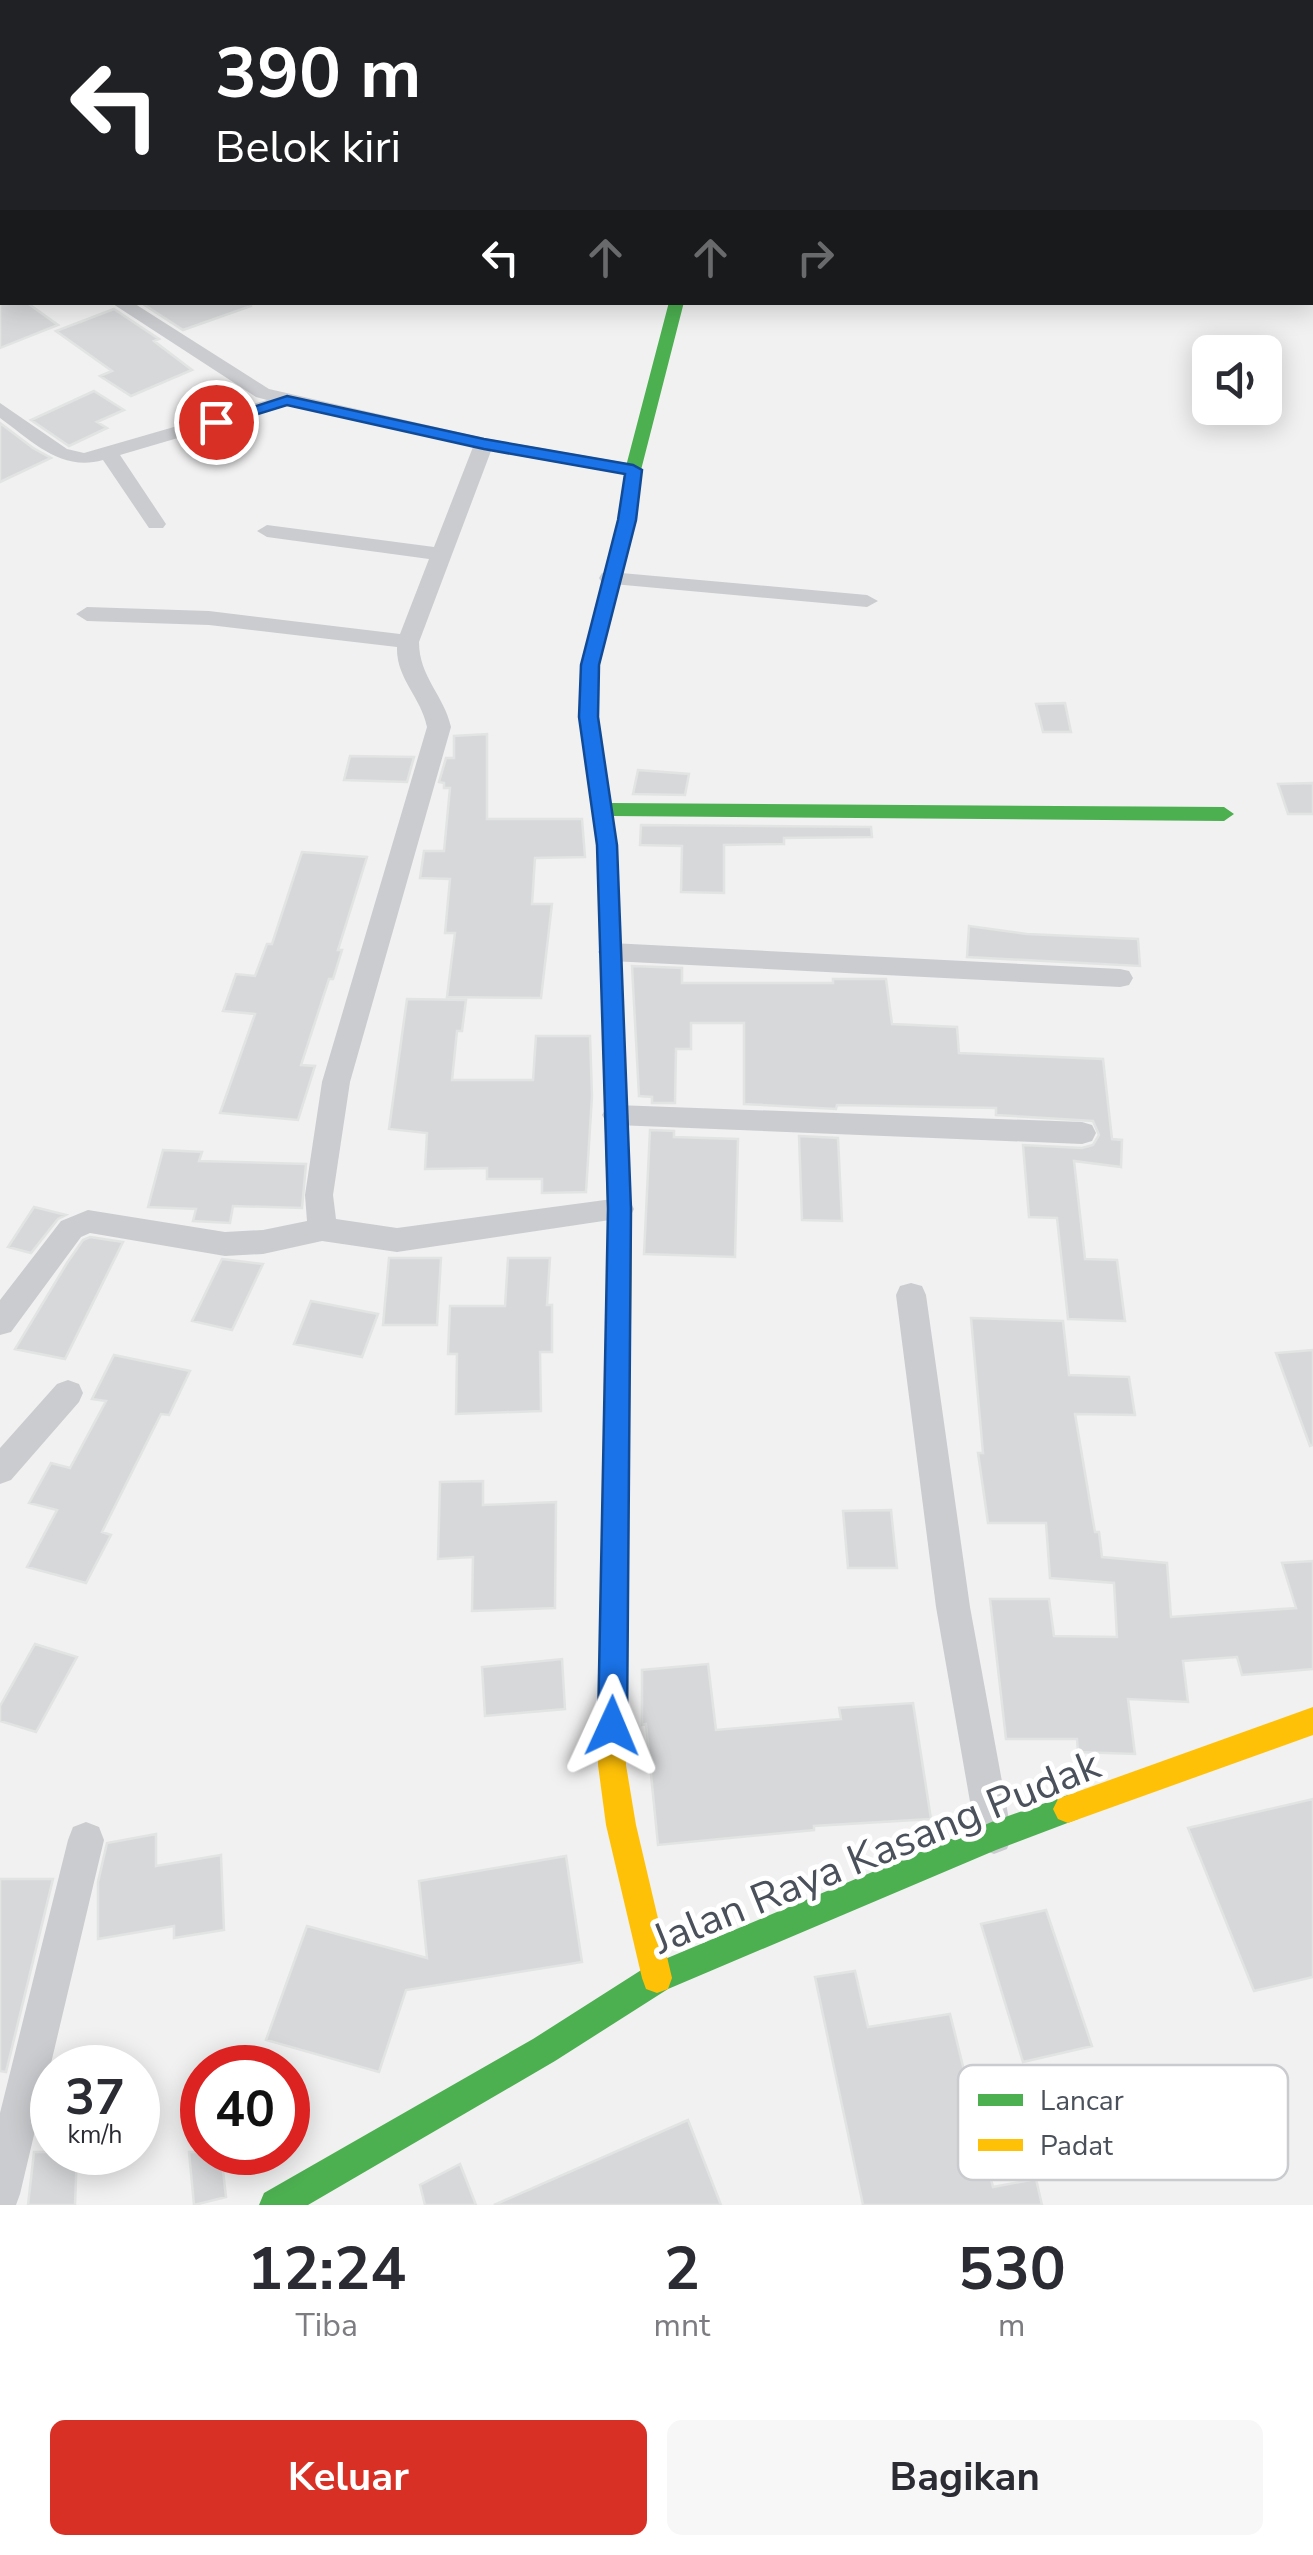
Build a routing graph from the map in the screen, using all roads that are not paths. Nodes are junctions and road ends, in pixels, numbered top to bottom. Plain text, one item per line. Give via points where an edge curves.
1 (124, 305) edge
2 (676, 305) edge
3 (287, 400) junction
4 (0, 409) edge
5 (484, 444) junction
6 (109, 454) junction
7 (633, 470) junction
8 (156, 524) dead end
9 (267, 531) dead end
10 (444, 555) junction
11 (610, 578) junction
12 (866, 601) dead end
13 (88, 614) dead end
14 (408, 642) junction
15 (602, 809) junction
16 (1224, 814) dead end
17 (611, 952) junction
18 (1120, 978) dead end
19 (616, 1115) junction
20 (1082, 1133) dead end
21 (620, 1209) junction
22 (322, 1229) junction
23 (911, 1296) dead end
24 (0, 1323) edge
25 (68, 1393) dead end
26 (0, 1470) edge
27 (1313, 1721) edge
28 (994, 1836) junction
29 (86, 1840) dead end
30 (656, 1978) junction
31 (0, 2194) edge
32 (276, 2205) edge

1 - 3 street via 263,393
2 - 7 street
3 - 5 street
3 - 6 street
4 - 6 street via 69,457
5 - 7 street
5 - 10 street
6 - 8 street
7 - 11 street
9 - 10 street
10 - 14 street
11 - 12 street
11 - 15 street via 590,665 588,717
13 - 14 street via 209,618
14 - 22 street via 405,666 439,727 336,1082 319,1194
15 - 16 street
15 - 17 street
17 - 18 street
17 - 19 street
19 - 20 street
19 - 21 street
21 - 22 street via 397,1240
21 - 30 street via 612,1765
22 - 24 street via 225,1244 88,1220 71,1230
23 - 28 street via 953,1607
25 - 26 street
27 - 28 street, Jalan Raya Kasang Pudak
28 - 30 street, Jalan Raya Kasang Pudak
29 - 31 street
30 - 32 street, Jalan Raya Kasang Pudak

